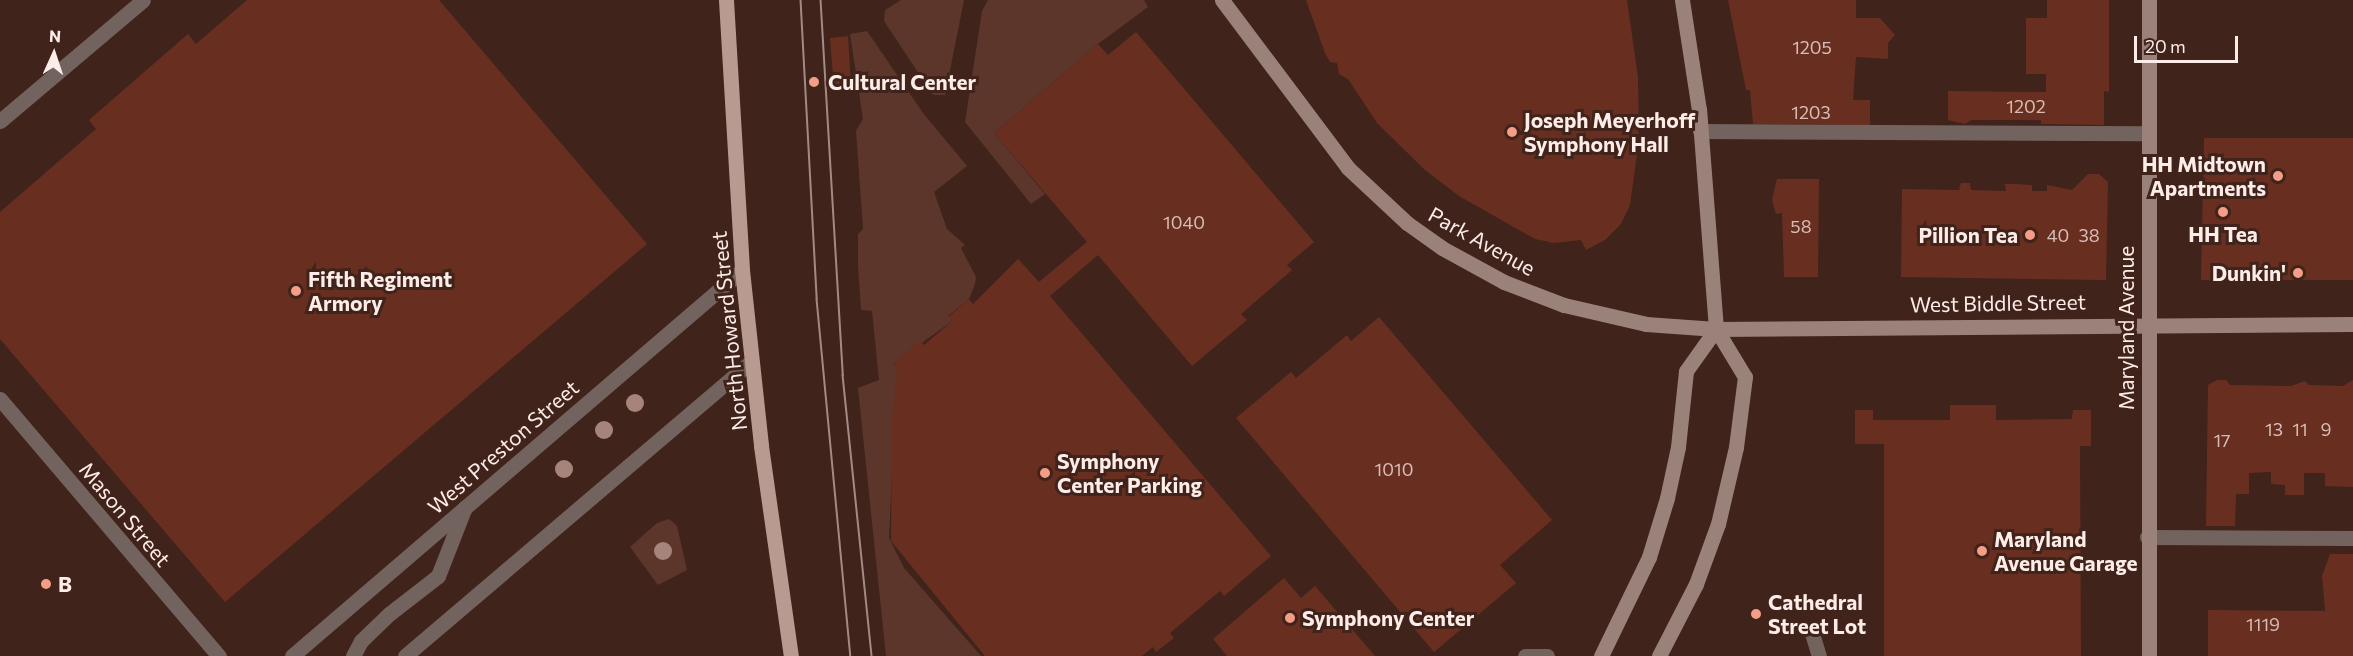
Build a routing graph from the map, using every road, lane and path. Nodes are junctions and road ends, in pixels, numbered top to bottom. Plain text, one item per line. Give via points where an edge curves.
1 (143, 0) edge
2 (726, 0) edge
3 (1222, 0) edge
4 (1682, 0) edge
5 (2149, 0) edge
6 (0, 121) edge
7 (1700, 131) junction
8 (2148, 133) junction
9 (742, 270) junction
10 (2146, 322) junction
11 (2353, 324) edge
12 (1716, 329) junction
13 (752, 361) junction
14 (0, 399) edge
15 (465, 507) junction
16 (2147, 537) junction
17 (2353, 538) edge
18 (1811, 630) dead end
19 (219, 656) edge
20 (292, 656) edge
21 (353, 656) edge
22 (405, 656) edge
23 (791, 656) edge
24 (1525, 656) edge
25 (1547, 656) edge
26 (1601, 656) edge
27 (1659, 656) edge
28 (1819, 656) edge
29 (2149, 656) edge

1 - 6 street
2 - 9 main road, North Howard Street
3 - 12 main road, Park Avenue via 1348,168 1407,223 1442,248 1504,282 1564,305 1646,324
4 - 7 main road
5 - 8 main road, Maryland Avenue
7 - 8 street
7 - 12 main road
8 - 10 main road, Maryland Avenue
9 - 13 main road, North Howard Street
9 - 15 street, West Preston Street
10 - 11 main road, West Biddle Street
10 - 12 main road, West Biddle Street
10 - 16 main road, Maryland Avenue
12 - 26 main road via 1686,371 1678,447 1667,498 1649,557
12 - 27 main road via 1745,377 1736,447 1711,544 1696,584
13 - 22 street
13 - 23 main road, North Howard Street
14 - 19 street, Mason Street
15 - 20 street, West Preston Street
15 - 21 street via 438,576 388,614 361,641
16 - 17 street
16 - 29 main road, Maryland Avenue
18 - 28 street
24 - 25 street

